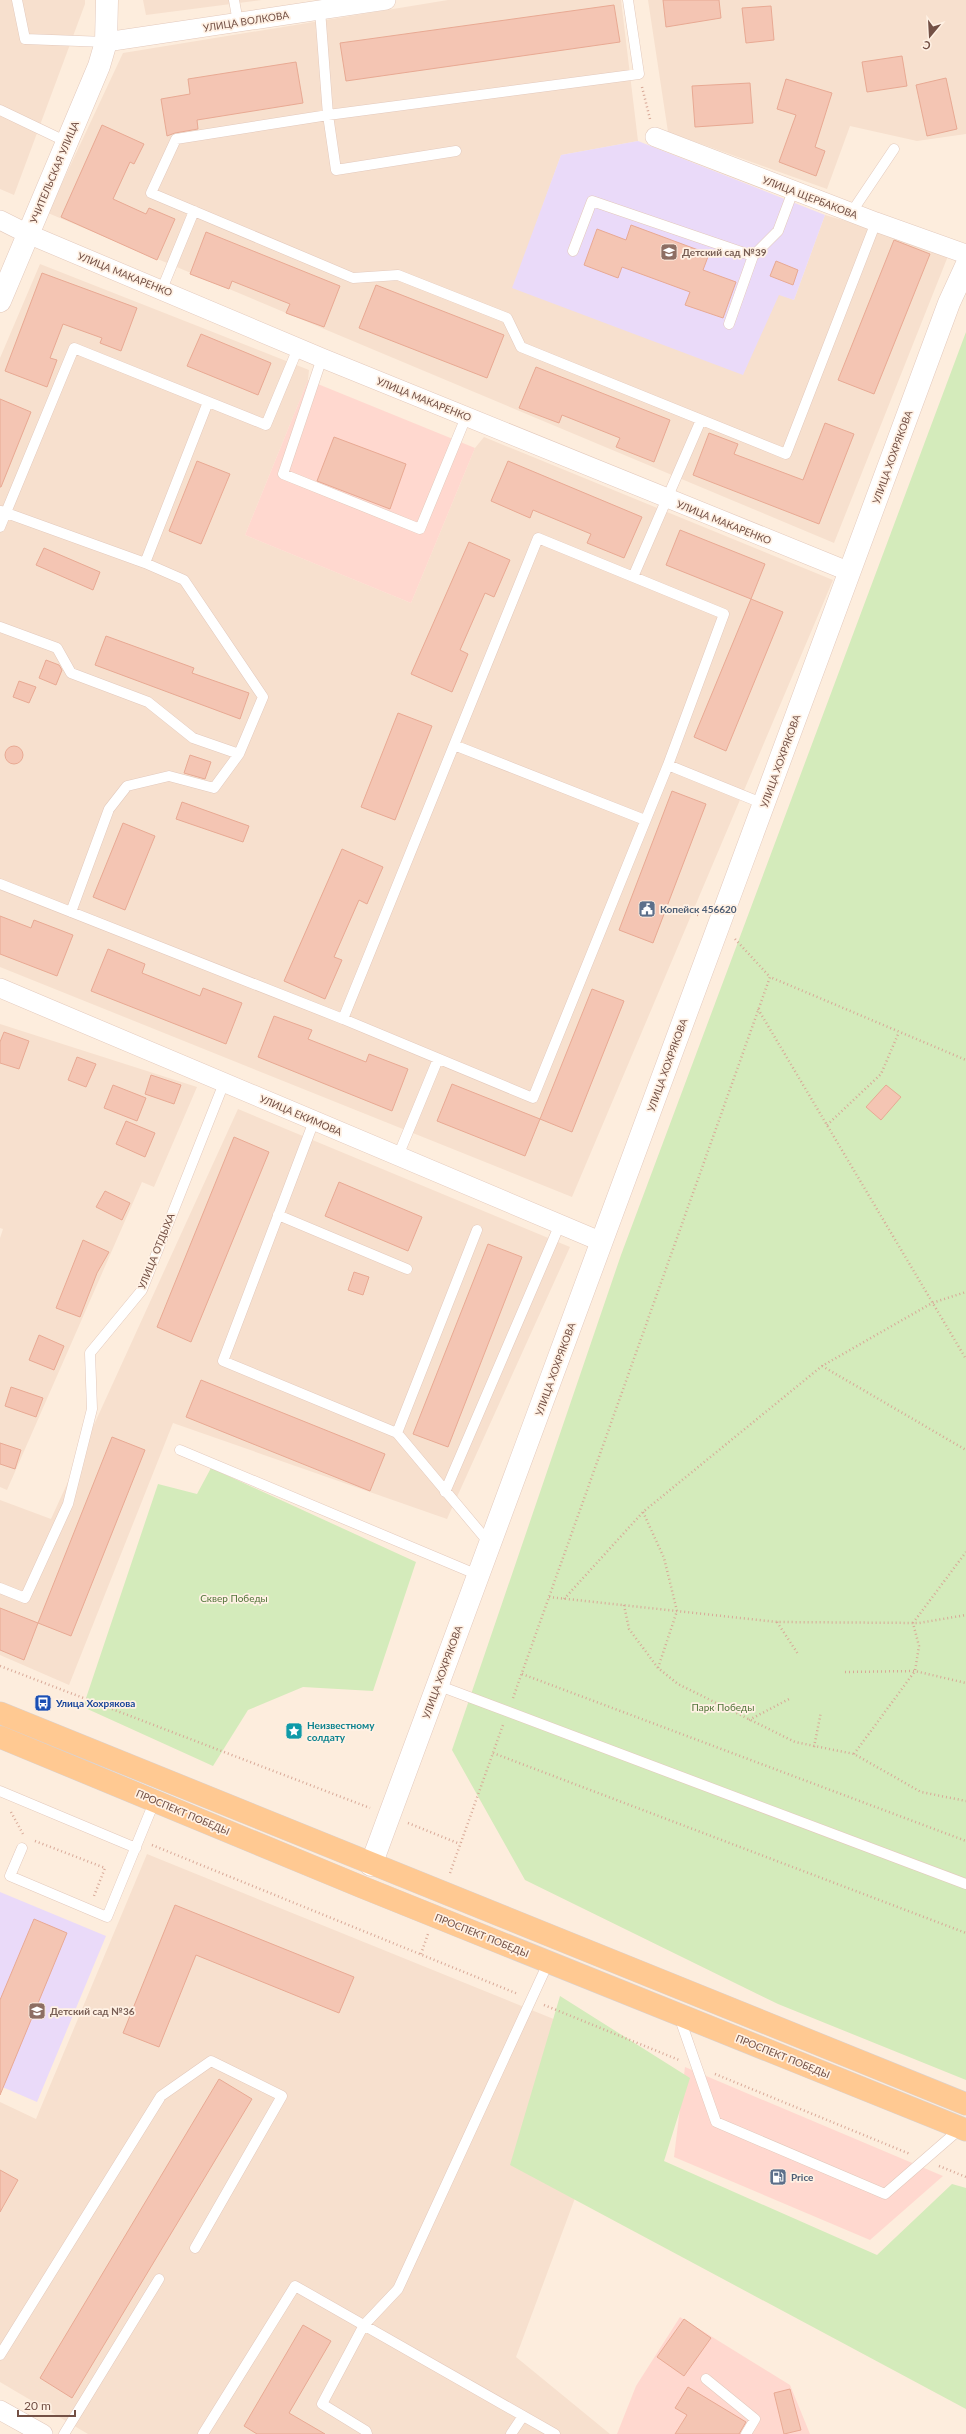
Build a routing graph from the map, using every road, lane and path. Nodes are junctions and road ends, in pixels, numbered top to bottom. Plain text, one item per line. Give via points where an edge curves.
1 (17, 0) edge
2 (107, 0) edge
3 (234, 0) edge
4 (386, 0) edge
5 (628, 0) edge
6 (358, 2) edge
7 (320, 10) junction
8 (238, 22) junction
9 (106, 42) junction
10 (639, 74) junction
11 (0, 110) edge
12 (328, 115) junction
13 (655, 137) joint
14 (67, 142) junction
15 (894, 149) dead end
16 (456, 151) dead end
17 (794, 191) junction
18 (194, 211) junction
19 (851, 213) junction
20 (0, 220) edge
21 (876, 222) junction
22 (28, 234) junction
23 (573, 251) dead end
24 (966, 254) edge
25 (753, 256) junction
26 (966, 266) edge
27 (162, 289) junction
28 (0, 301) edge
29 (729, 324) dead end
30 (298, 348) junction
31 (322, 358) junction
32 (208, 402) junction
33 (466, 417) junction
34 (701, 420) junction
35 (666, 499) junction
36 (3, 512) edge
37 (0, 527) edge
38 (144, 563) junction
39 (850, 572) junction
40 (633, 577) junction
41 (0, 627) edge
42 (454, 745) junction
43 (239, 754) junction
44 (668, 764) junction
45 (764, 804) junction
46 (645, 820) junction
47 (0, 884) edge
48 (71, 912) junction
49 (0, 988) edge
50 (757, 1009) junction
51 (343, 1019) junction
52 (899, 1032) junction
53 (438, 1059) junction
54 (966, 1060) edge
55 (224, 1082) junction
56 (314, 1120) junction
57 (827, 1125) junction
58 (398, 1156) junction
59 (278, 1215) junction
60 (560, 1224) junction
61 (477, 1230) dead end
62 (602, 1242) junction
63 (407, 1269) dead end
64 (966, 1292) edge
65 (932, 1303) junction
66 (966, 1359) edge
67 (822, 1366) junction
68 (397, 1433) junction
69 (180, 1450) dead end
70 (966, 1450) edge
71 (445, 1492) junction
72 (643, 1512) junction
73 (490, 1544) junction
74 (966, 1552) edge
75 (478, 1575) junction
76 (0, 1588) edge
77 (549, 1597) junction
78 (564, 1599) junction
79 (624, 1605) junction
80 (677, 1611) junction
81 (966, 1614) edge
82 (777, 1622) junction
83 (913, 1623) junction
84 (798, 1654) dead end
85 (0, 1666) edge
86 (658, 1668) junction
87 (916, 1671) junction
88 (845, 1672) dead end
89 (522, 1674) junction
90 (966, 1684) edge
91 (438, 1686) junction
92 (789, 1699) dead end
93 (511, 1703) dead end
94 (821, 1712) dead end
95 (0, 1714) edge
96 (506, 1717) dead end
97 (748, 1720) junction
98 (0, 1737) edge
99 (814, 1747) junction
100 (493, 1754) junction
101 (854, 1754) junction
102 (0, 1791) edge
103 (156, 1800) junction
104 (966, 1801) edge
105 (7, 1806) dead end
106 (390, 1815) junction
107 (33, 1840) dead end
108 (966, 1841) edge
109 (24, 1843) joint
110 (137, 1844) junction
111 (460, 1844) junction
112 (371, 1865) junction
113 (966, 1884) edge
114 (362, 1887) junction
115 (442, 1893) junction
116 (88, 1910) junction
117 (435, 1916) junction
118 (966, 1933) edge
119 (421, 1954) junction
120 (549, 1961) junction
121 (531, 1999) junction
122 (679, 2014) junction
123 (697, 2067) junction
124 (966, 2104) edge
125 (963, 2129) edge
126 (924, 2160) junction
127 (966, 2177) edge
128 (195, 2248) dead end
129 (159, 2279) dead end
130 (364, 2325) junction
131 (0, 2355) edge
132 (706, 2379) dead end
133 (0, 2410) edge
134 (523, 2416) junction
135 (44, 2434) edge
136 (64, 2434) edge
137 (203, 2434) edge
138 (367, 2434) edge
139 (511, 2434) edge
140 (555, 2434) edge
141 (746, 2434) edge

1 - 9 lane via 25,39
2 - 9 street, УЧИТЕЛЬСКАЯ УЛИЦА
3 - 8 lane
4 - 6 street, УЛИЦА ВОЛКОВА
5 - 10 lane
6 - 7 street, УЛИЦА ВОЛКОВА
7 - 8 street, УЛИЦА ВОЛКОВА
7 - 12 lane
8 - 9 street, УЛИЦА ВОЛКОВА
9 - 14 street, УЧИТЕЛЬСКАЯ УЛИЦА via 100,66
10 - 12 lane
10 - 13 path
11 - 14 lane
12 - 16 lane via 336,170
12 - 18 lane via 176,139 151,193
13 - 17 street, УЛИЦА ЩЕРБАКОВА
14 - 22 street, УЧИТЕЛЬСКАЯ УЛИЦА
15 - 19 lane
17 - 19 street, УЛИЦА ЩЕРБАКОВА
17 - 25 lane via 778,231
18 - 27 lane
18 - 34 lane via 353,278 398,275 507,318 521,347
19 - 21 street, УЛИЦА ЩЕРБАКОВА
20 - 22 street, УЛИЦА МАКАРЕНКО
21 - 24 street, УЛИЦА ЩЕРБАКОВА
21 - 34 lane via 786,454
22 - 27 street, УЛИЦА МАКАРЕНКО
22 - 28 street, УЧИТЕЛЬСКАЯ УЛИЦА
23 - 25 lane via 592,201
25 - 29 lane
26 - 39 street, УЛИЦА ХОХРЯКОВА via 949,303
27 - 30 street, УЛИЦА МАКАРЕНКО
30 - 31 street, УЛИЦА МАКАРЕНКО
30 - 32 lane via 266,425
31 - 33 street, УЛИЦА МАКАРЕНКО
31 - 33 lane via 283,474 420,529
32 - 36 lane via 74,348
32 - 38 lane
33 - 35 street, УЛИЦА МАКАРЕНКО
34 - 35 lane
35 - 39 street, УЛИЦА МАКАРЕНКО
35 - 40 lane
36 - 37 lane
36 - 38 lane
38 - 43 lane via 184,580 263,697
39 - 45 street, УЛИЦА ХОХРЯКОВА
40 - 42 lane via 538,538
40 - 44 lane via 724,614
41 - 43 lane via 58,648 71,673 148,702 193,738
42 - 46 lane
42 - 51 lane
43 - 48 lane via 214,788 169,776 127,786 109,809
44 - 45 lane
44 - 46 lane
45 - 62 street, УЛИЦА ХОХРЯКОВА
46 - 53 lane via 533,1098
47 - 48 lane
48 - 51 lane
49 - 55 street, УЛИЦА ЕКИМОВА
50 - 52 path via 770,977
50 - 57 path
50 - 77 path
51 - 53 lane
52 - 54 path
52 - 57 path via 881,1074
53 - 58 lane
55 - 56 street, УЛИЦА ЕКИМОВА
55 - 76 lane, УЛИЦА ОТДЫХА via 142,1290 90,1354 92,1409 68,1504 25,1598
56 - 58 street, УЛИЦА ЕКИМОВА
56 - 59 lane
57 - 65 path
58 - 60 street, УЛИЦА ЕКИМОВА
59 - 63 lane
59 - 68 lane via 223,1361
60 - 62 street, УЛИЦА ЕКИМОВА
60 - 71 lane
61 - 68 lane
62 - 73 street, УЛИЦА ХОХРЯКОВА
64 - 65 path
65 - 66 path
65 - 67 path
67 - 70 path
67 - 72 path
68 - 71 lane
69 - 75 lane
71 - 73 lane
72 - 78 path
72 - 80 path via 664,1558
73 - 75 street, УЛИЦА ХОХРЯКОВА
74 - 83 path
75 - 91 street, УЛИЦА ХОХРЯКОВА
77 - 78 path
77 - 89 path
78 - 79 path
79 - 80 path
79 - 86 path via 629,1629
80 - 82 path
80 - 86 path
81 - 83 path
82 - 83 path
82 - 84 path
83 - 87 path via 919,1646
85 - 106 path
86 - 97 path via 678,1684
87 - 88 path
87 - 90 path
87 - 101 path
89 - 93 path
89 - 108 path
91 - 106 street, УЛИЦА ХОХРЯКОВА
91 - 113 lane
92 - 97 path
94 - 99 path
95 - 112 main road
96 - 100 path
97 - 99 path via 795,1742
98 - 103 main road, ПРОСПЕКТ ПОБЕДЫ
99 - 101 path
100 - 111 path
100 - 118 path
101 - 104 path via 921,1792
102 - 110 lane
103 - 110 lane
103 - 114 main road, ПРОСПЕКТ ПОБЕДЫ
105 - 109 path
106 - 111 path
106 - 112 street, УЛИЦА ХОХРЯКОВА
107 - 116 path via 105,1868
109 - 116 lane via 10,1876
110 - 116 lane via 107,1917
110 - 119 path
111 - 115 path
112 - 114 main road
112 - 115 main road
114 - 117 main road, ПРОСПЕКТ ПОБЕДЫ
115 - 124 main road
117 - 119 path
117 - 120 main road, ПРОСПЕКТ ПОБЕДЫ
119 - 121 path
120 - 121 lane
120 - 122 main road, ПРОСПЕКТ ПОБЕДЫ
121 - 123 path
121 - 130 lane via 398,2289
122 - 123 lane
122 - 125 main road, ПРОСПЕКТ ПОБЕДЫ
123 - 126 path
123 - 126 lane via 716,2122 885,2194
125 - 126 lane
126 - 127 path
128 - 131 lane via 282,2096 211,2061 161,2096
129 - 136 lane
130 - 134 lane
130 - 137 lane via 295,2286
130 - 138 lane via 322,2404
132 - 141 lane via 755,2419
133 - 135 street
134 - 139 lane
134 - 140 lane

